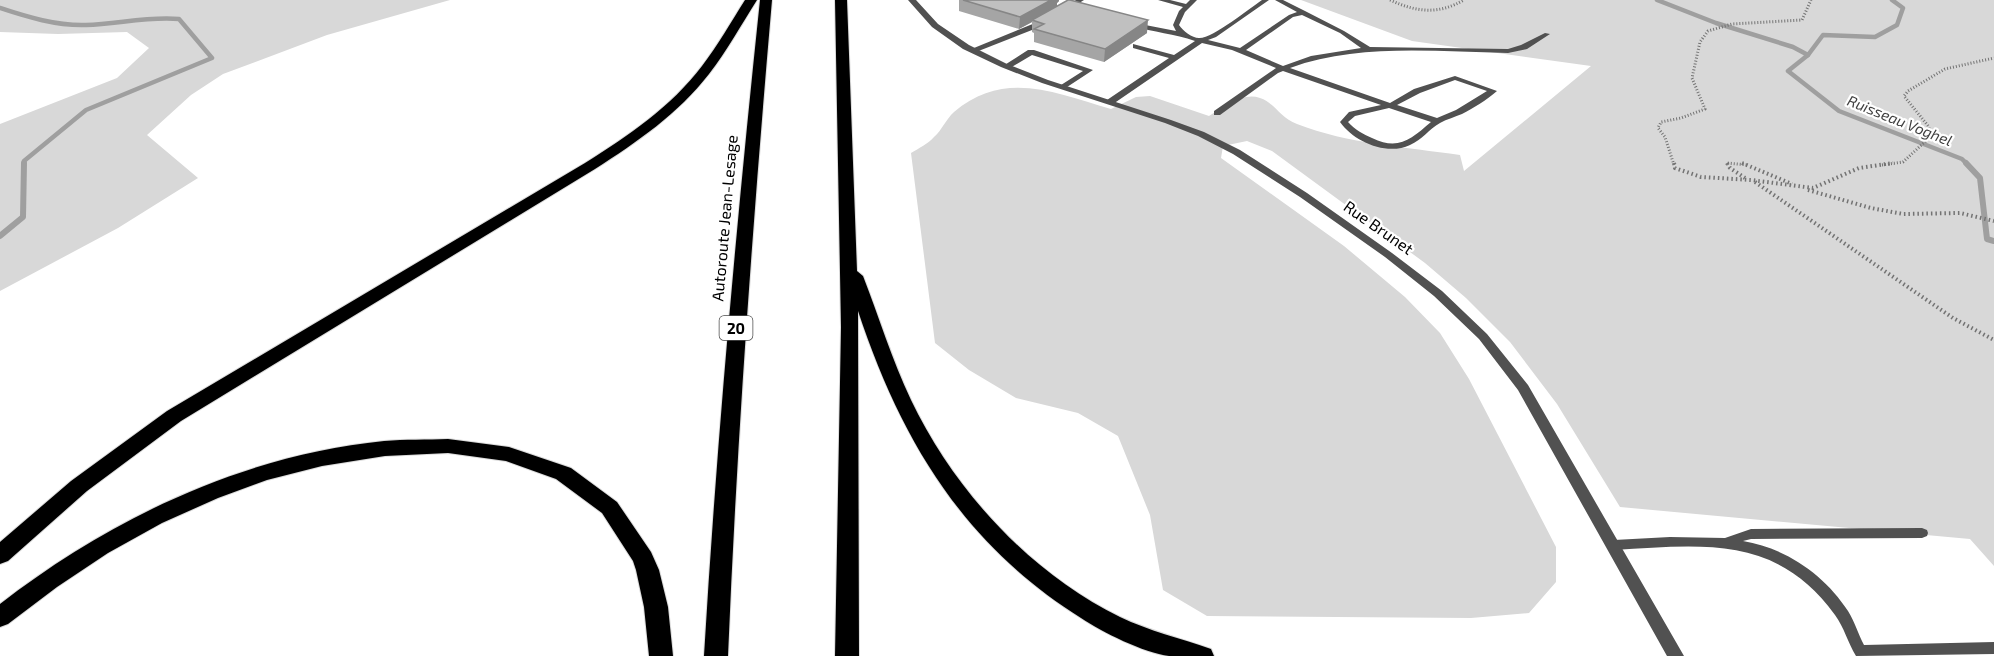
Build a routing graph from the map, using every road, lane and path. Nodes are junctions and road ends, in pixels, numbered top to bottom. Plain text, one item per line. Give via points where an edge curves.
1 (751, 0) edge
2 (766, 0) edge
3 (841, 0) edge
4 (912, 0) edge
5 (1081, 0) edge
6 (1161, 0) edge
7 (1194, 0) edge
8 (1266, 0) edge
9 (1278, 0) edge
10 (1390, 0) edge
11 (1464, 0) edge
12 (1811, 0) edge
13 (1187, 6) junction
14 (1304, 12) junction
15 (1127, 23) edge
16 (1184, 34) junction
17 (1547, 34) dead end
18 (1201, 40) junction
19 (1136, 46) edge
20 (1368, 49) junction
21 (973, 50) junction
22 (1242, 51) junction
23 (1175, 57) junction
24 (1994, 58) edge
25 (1007, 66) junction
26 (1283, 67) junction
27 (1064, 87) junction
28 (1110, 102) junction
29 (1391, 105) junction
30 (1217, 113) dead end
31 (1437, 121) junction
32 (1751, 180) junction
33 (1801, 188) junction
34 (1994, 221) edge
35 (849, 262) junction
36 (1994, 340) edge
37 (1922, 533) dead end
38 (1727, 541) junction
39 (1614, 545) junction
40 (0, 555) edge
41 (0, 616) edge
42 (1994, 648) edge
43 (1862, 653) edge
44 (1906, 653) edge
45 (662, 656) edge
46 (716, 656) edge
47 (847, 656) edge
48 (1202, 656) edge
49 (1676, 656) edge

1 - 40 highway via 701,76 651,125 590,166 183,410 79,486
2 - 46 highway, Autoroute Jean-Lesage / 20 via 741,259
3 - 35 highway
4 - 21 street, Rue Brunet via 938,27
5 - 21 lane via 1030,29
6 - 13 lane
7 - 13 lane
8 - 18 lane via 1214,36
9 - 14 lane
10 - 11 path via 1424,12 1444,11
12 - 32 path via 1802,20 1722,25 1707,30 1692,78 1705,109 1661,122 1658,128 1675,168 1701,177
13 - 16 lane via 1176,25
14 - 20 lane
14 - 22 lane via 1292,16
15 - 16 lane
16 - 18 lane
17 - 20 lane via 1508,51
18 - 22 lane
18 - 23 lane
19 - 23 lane
20 - 26 lane
21 - 25 street, Rue Brunet
22 - 26 lane
23 - 28 lane
24 - 33 path via 1948,66 1906,91 1904,96 1929,127 1929,138 1903,162 1859,168 1813,188
25 - 27 street, Rue Brunet
25 - 27 lane via 1031,52 1089,70
26 - 29 lane
26 - 30 lane
27 - 28 street, Rue Brunet
28 - 39 street, Rue Brunet via 1191,130 1236,152 1289,184 1440,294 1494,348 1513,373
29 - 31 lane
29 - 31 lane via 1352,114 1344,122 1355,133 1394,149 1407,145
29 - 31 lane via 1455,78 1493,91
32 - 33 path
32 - 33 path via 1737,174 1727,163 1749,164
32 - 36 path via 1953,318
33 - 34 path via 1903,214 1960,213
35 - 47 highway
35 - 48 highway via 908,415 930,453 976,514 1024,564 1081,606 1124,630
37 - 38 lane via 1751,534
38 - 39 lane
38 - 43 lane via 1770,554 1808,577 1843,615
39 - 49 street, Rue Brunet
41 - 45 highway via 123,534 226,486 335,454 448,445 506,453 542,465 575,482 602,503 625,529 645,564 656,603
42 - 44 lane
43 - 44 lane

